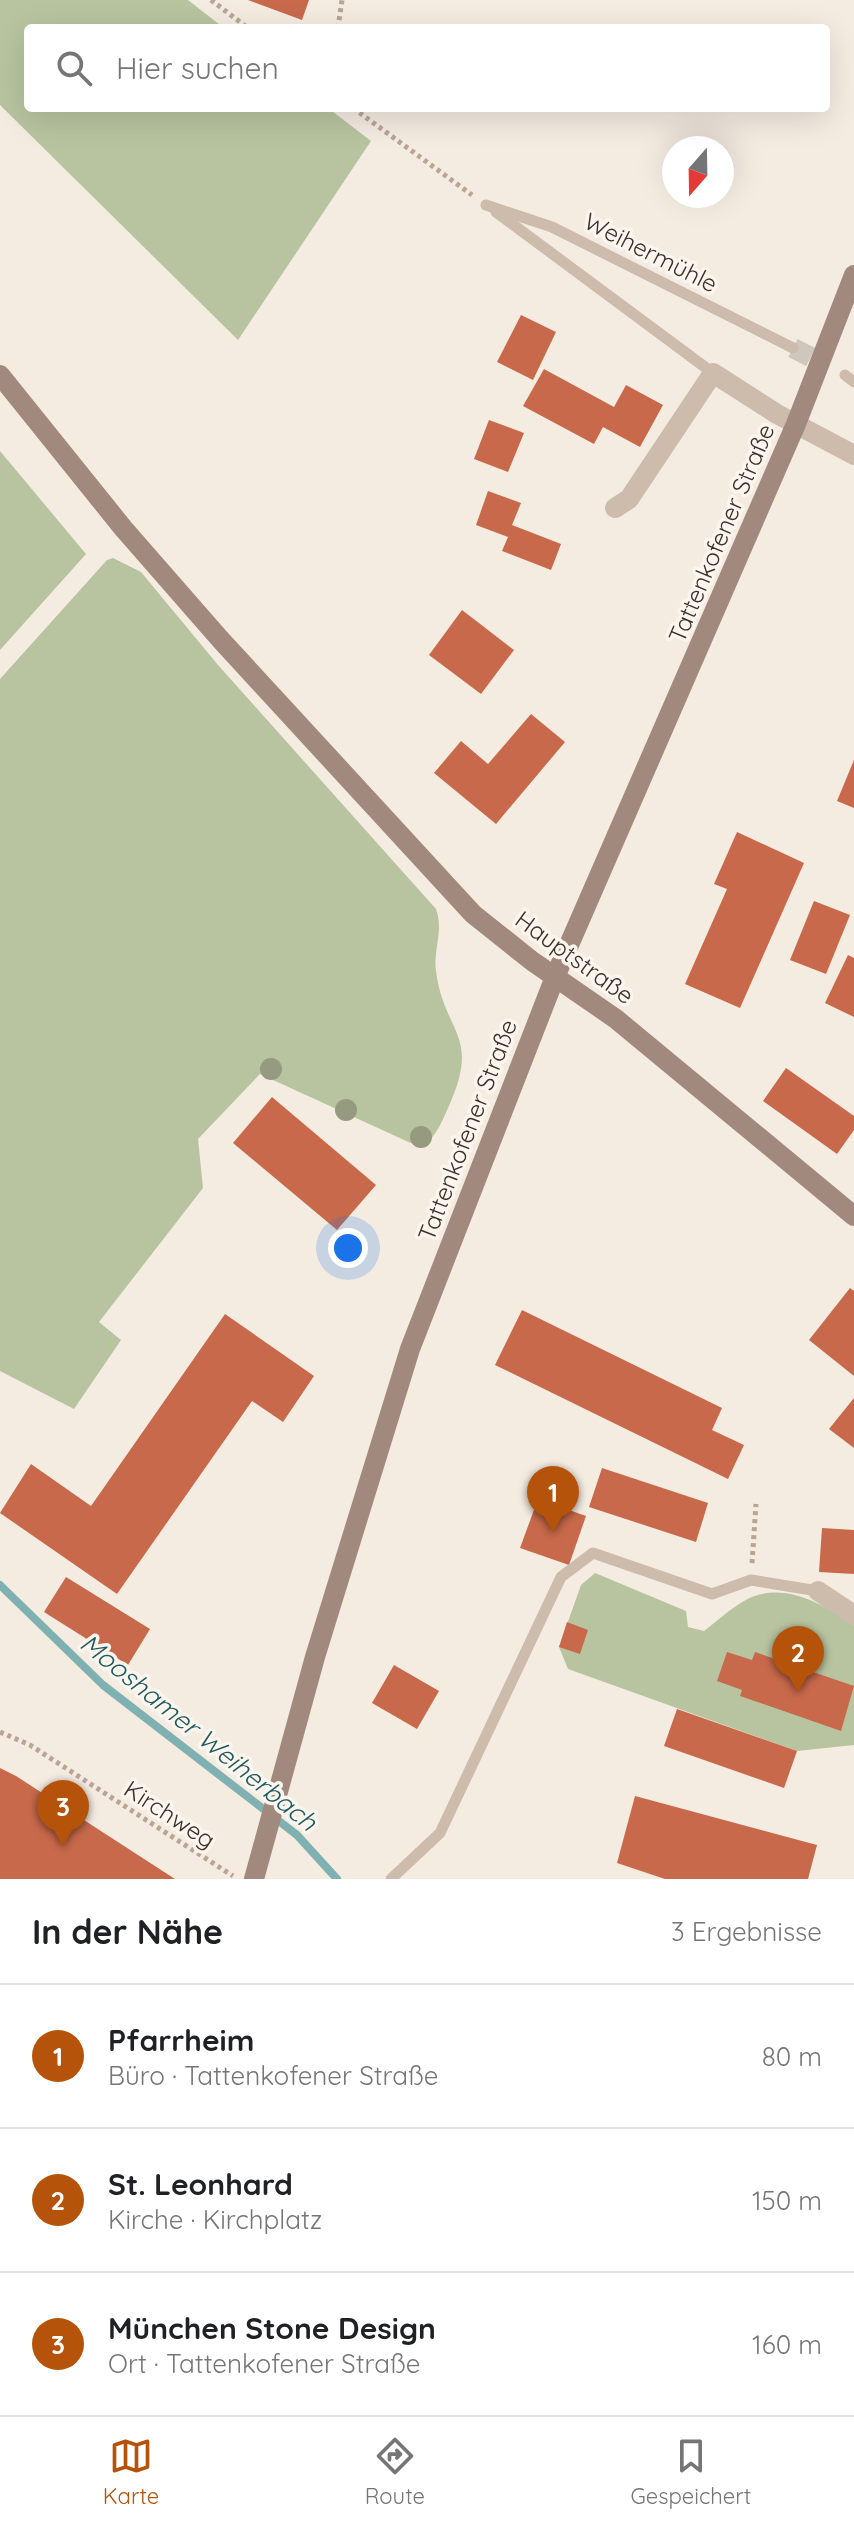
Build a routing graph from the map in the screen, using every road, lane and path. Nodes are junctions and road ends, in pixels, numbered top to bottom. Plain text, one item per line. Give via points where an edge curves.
1 (211, 0) edge
2 (342, 0) edge
3 (243, 24) edge
4 (339, 24) edge
5 (358, 112) edge
6 (486, 205) junction
7 (854, 275) edge
8 (793, 348) tunnel mouth
9 (713, 373) junction
10 (0, 375) edge
11 (796, 424) junction
12 (854, 455) edge
13 (615, 508) dead end
14 (555, 977) junction
15 (854, 1216) edge
16 (756, 1504) dead end
17 (751, 1580) junction
18 (818, 1591) joint
19 (854, 1615) edge
20 (0, 1732) edge
21 (237, 1879) edge
22 (254, 1879) edge
23 (391, 1879) edge

1 - 3 path
2 - 4 path
5 - 6 path
6 - 8 lane, Weihermühle via 552,227
6 - 9 lane, Weihermühle
7 - 11 main road, Tattenkofener Straße
9 - 11 street, Tattenkofener Straße
9 - 13 street via 637,488
10 - 14 main road, Hauptstraße via 123,528 288,715 473,914
11 - 12 street
11 - 14 main road, Tattenkofener Straße
14 - 15 main road, Hauptstraße via 616,1019
14 - 22 main road, Tattenkofener Straße via 410,1349
16 - 17 path
17 - 18 lane
17 - 23 lane via 712,1594 593,1553 561,1577 440,1833
18 - 19 street
20 - 21 path, Kirchweg via 30,1745

